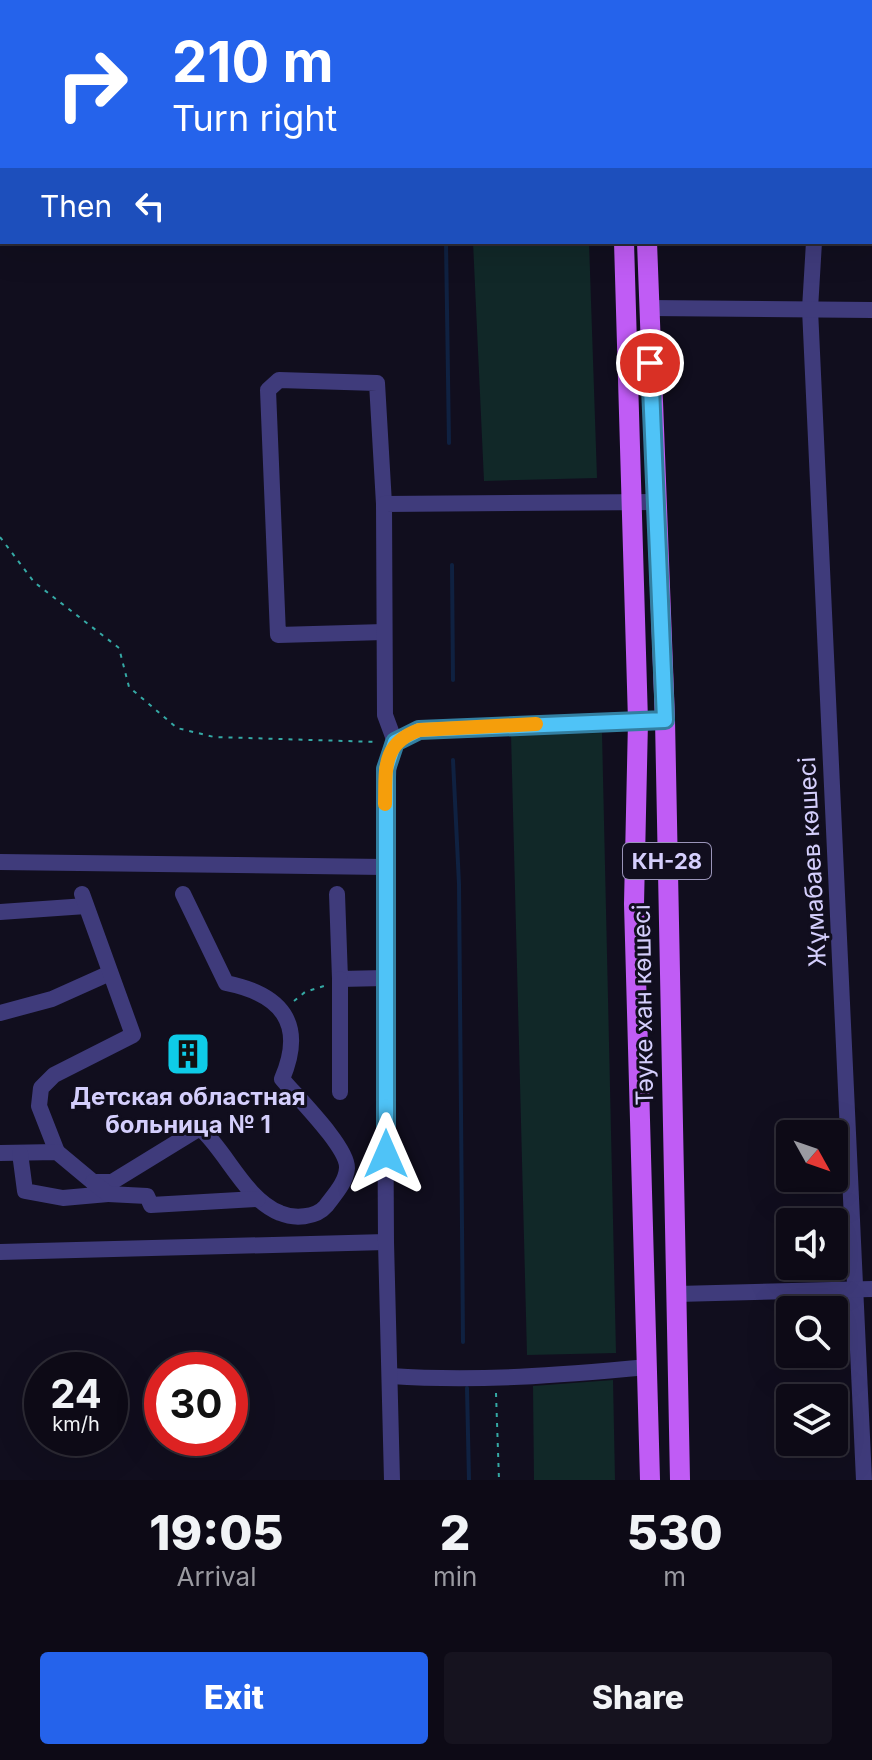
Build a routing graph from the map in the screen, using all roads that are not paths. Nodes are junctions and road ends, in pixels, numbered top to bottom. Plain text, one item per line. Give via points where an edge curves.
1 (624, 244) edge
2 (647, 244) edge
3 (814, 244) edge
4 (648, 308) junction
5 (810, 309) junction
6 (872, 310) edge
7 (656, 502) junction
8 (632, 503) junction
9 (384, 504) junction
10 (384, 632) junction
11 (665, 720) junction
12 (638, 721) junction
13 (395, 742) junction
14 (0, 862) edge
15 (384, 867) junction
16 (183, 894) dead end
17 (337, 894) dead end
18 (0, 912) edge
19 (110, 973) junction
20 (385, 978) junction
21 (340, 981) junction
22 (0, 1013) edge
23 (340, 1092) dead end
24 (57, 1152) junction
25 (0, 1153) edge
26 (20, 1153) junction
27 (93, 1182) junction
28 (108, 1194) junction
29 (258, 1199) junction
30 (386, 1242) junction
31 (0, 1252) edge
32 (854, 1289) junction
33 (872, 1289) edge
34 (677, 1294) junction
35 (648, 1367) junction
36 (391, 1376) junction
37 (392, 1480) edge
38 (650, 1480) edge
39 (680, 1480) edge
40 (864, 1480) edge

1 - 8 main road, Тәуке хан көшесі / КН-28
2 - 4 main road, Тәуке хан көшесі / КН-28
3 - 5 street, Жұмабаев көшесі
4 - 5 street
4 - 7 main road, Тәуке хан көшесі / КН-28
5 - 6 street
5 - 32 street, Жұмабаев көшесі
7 - 8 street
7 - 11 main road, Тәуке хан көшесі / КН-28
8 - 9 street
8 - 12 main road, Тәуке хан көшесі / КН-28
9 - 10 street
9 - 10 street via 377,383 273,384 268,390 278,635
10 - 13 street via 385,715
11 - 12 street
11 - 34 main road, Тәуке хан көшесі / КН-28
12 - 13 street via 419,730
12 - 35 main road, Тәуке хан көшесі / КН-28 via 634,904
13 - 15 street via 386,769
14 - 15 street
15 - 20 street
16 - 29 street via 226,983 271,999 282,1010 291,1033 290,1060 282,1079 342,1151 347,1168 340,1188 322,1211 299,1217 279,1213
17 - 21 street
18 - 19 street via 84,900
19 - 22 street via 52,999
19 - 24 street via 133,1035 54,1075 41,1088 39,1106
20 - 21 street
20 - 30 street
21 - 23 street
24 - 26 street
24 - 27 street
25 - 26 street
26 - 28 street via 25,1191 63,1198
27 - 28 street
27 - 29 street via 112,1182 200,1128
28 - 29 street via 147,1196 151,1205
30 - 31 street
30 - 36 street
32 - 33 street
32 - 34 street
32 - 40 street, Жұмабаев көшесі
34 - 39 main road, Тәуке хан көшесі / КН-28
35 - 36 street via 496,1378
35 - 38 main road, Тәуке хан көшесі / КН-28
36 - 37 street

